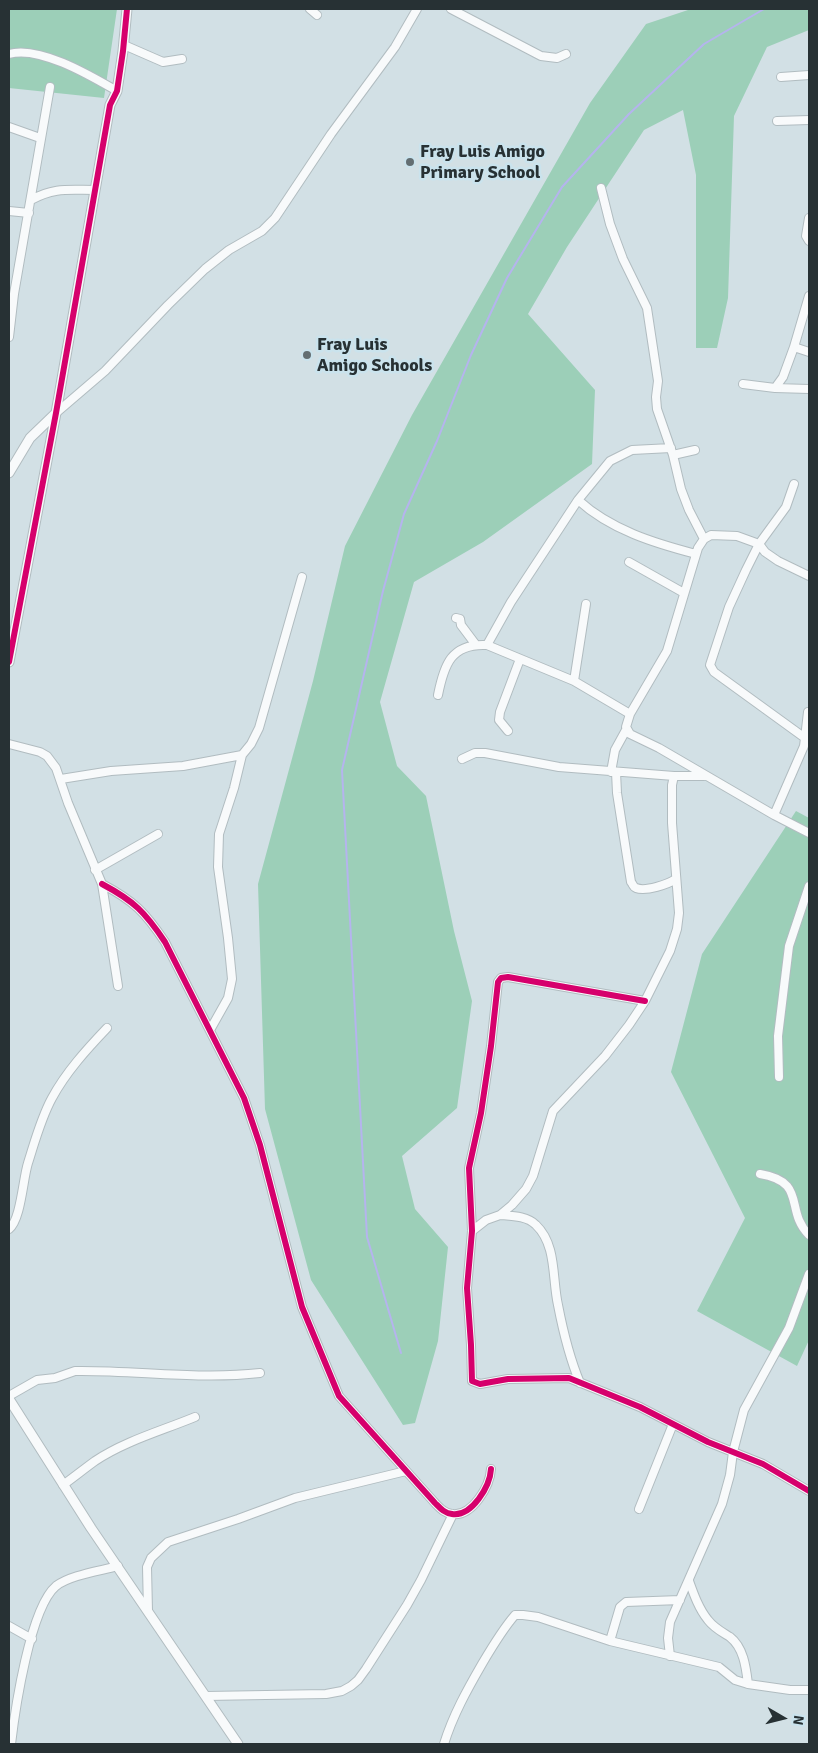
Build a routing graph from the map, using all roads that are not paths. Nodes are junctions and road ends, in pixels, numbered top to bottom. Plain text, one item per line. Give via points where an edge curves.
1 (128, 9) edge
2 (310, 9) edge
3 (417, 9) edge
4 (451, 9) edge
5 (317, 15) dead end
6 (124, 45) junction
7 (9, 54) edge
8 (566, 54) dead end
9 (182, 59) dead end
10 (809, 75) edge
11 (781, 77) dead end
12 (50, 86) dead end
13 (117, 91) junction
14 (110, 105) junction
15 (809, 120) edge
16 (777, 121) dead end
17 (9, 127) edge
18 (40, 138) junction
19 (601, 188) dead end
20 (95, 190) junction
21 (31, 200) junction
22 (9, 211) edge
23 (29, 213) junction
24 (809, 218) edge
25 (809, 241) edge
26 (86, 242) junction
27 (12, 295) edge
28 (809, 296) edge
29 (9, 337) edge
30 (794, 347) junction
31 (809, 352) edge
32 (743, 384) dead end
33 (775, 388) junction
34 (809, 389) edge
35 (56, 413) junction
36 (695, 450) dead end
37 (672, 451) junction
38 (9, 473) edge
39 (794, 484) dead end
40 (578, 500) junction
41 (704, 539) junction
42 (759, 544) junction
43 (696, 554) junction
44 (629, 562) dead end
45 (809, 576) edge
46 (302, 577) dead end
47 (684, 593) junction
48 (586, 604) dead end
49 (456, 618) dead end
50 (476, 644) junction
51 (487, 645) junction
52 (520, 658) junction
53 (9, 662) edge
54 (574, 681) junction
55 (438, 695) dead end
56 (808, 712) edge
57 (630, 714) junction
58 (626, 730) junction
59 (508, 731) dead end
60 (807, 740) edge
61 (9, 744) edge
62 (242, 755) junction
63 (462, 759) dead end
64 (613, 772) junction
65 (674, 776) junction
66 (704, 776) junction
67 (61, 779) junction
68 (774, 815) junction
69 (809, 833) edge
70 (158, 834) dead end
71 (94, 870) junction
72 (676, 879) junction
73 (102, 884) junction
74 (809, 886) edge
75 (118, 986) dead end
76 (645, 1001) junction
77 (107, 1028) dead end
78 (210, 1030) junction
79 (779, 1077) dead end
80 (760, 1174) dead end
81 (500, 1215) junction
82 (9, 1229) edge
83 (472, 1231) junction
84 (809, 1235) edge
85 (809, 1274) edge
86 (260, 1373) dead end
87 (580, 1383) junction
88 (9, 1397) edge
89 (195, 1417) dead end
90 (673, 1424) junction
91 (733, 1452) junction
92 (491, 1469) dead end
93 (406, 1471) junction
94 (64, 1485) junction
95 (809, 1491) edge
96 (639, 1509) dead end
97 (453, 1514) junction
98 (118, 1566) junction
99 (689, 1581) junction
100 (680, 1600) junction
101 (148, 1611) junction
102 (9, 1626) edge
103 (32, 1639) junction
104 (610, 1641) junction
105 (670, 1656) junction
106 (748, 1684) junction
107 (809, 1690) edge
108 (206, 1696) junction
109 (11, 1744) edge
110 (238, 1744) edge
111 (444, 1744) edge

1 - 6 street
2 - 5 street
3 - 35 street via 395,47 275,218 205,269 106,371
4 - 8 street via 541,56 557,58
6 - 9 street via 163,62
6 - 13 street
7 - 13 street via 29,52 81,70
10 - 11 street
12 - 18 street
13 - 14 street
14 - 20 street
14 - 26 street via 113,110 91,237
15 - 16 street
17 - 18 street
18 - 21 street
19 - 37 street via 610,224 647,308 658,381 657,409
20 - 21 street via 53,190
20 - 26 street
21 - 23 street
22 - 23 street
23 - 27 street
24 - 25 street via 806,236
26 - 35 street
27 - 29 street
28 - 30 street
30 - 31 street
30 - 33 street via 783,377
32 - 33 street
33 - 34 street
35 - 38 street via 30,438
35 - 53 street
36 - 37 street
37 - 40 street via 632,450 621,454 610,461
37 - 41 street via 689,510
39 - 42 street via 786,507
40 - 43 street via 624,530 656,544
40 - 51 street via 511,602
41 - 42 street via 726,534
41 - 43 street
42 - 45 street via 778,561
42 - 60 street via 729,607 710,665 714,672
43 - 47 street
44 - 47 street
46 - 62 street via 260,728
47 - 57 street via 667,651
48 - 54 street
49 - 50 street
50 - 51 street
50 - 55 street via 465,647 450,658
51 - 52 street
52 - 54 street
52 - 59 street via 500,712 499,720
54 - 57 street
56 - 60 street
57 - 58 street
58 - 64 street via 615,750
58 - 66 street
60 - 68 street
61 - 67 street via 47,756
62 - 67 street via 197,764 111,770
62 - 78 street via 219,834 217,859 228,938 231,990
63 - 64 street via 475,753 485,753 559,767
64 - 65 street
64 - 72 street via 633,886 661,886
65 - 66 street
65 - 72 street via 672,823
66 - 68 street
67 - 71 street
68 - 69 street
70 - 71 street
71 - 73 street
72 - 76 street via 677,929 670,951
73 - 75 street
73 - 78 street via 138,906 152,922
74 - 79 street via 789,946 778,1036
76 - 81 street via 604,1056 553,1111 533,1176 512,1205
76 - 83 street via 508,976 498,982 481,1113 469,1168
77 - 82 street via 81,1056 42,1118 15,1222
78 - 93 street via 244,1098 260,1145 302,1307 339,1396
80 - 84 street via 773,1176 790,1189 799,1220
81 - 83 street via 486,1220
81 - 87 street via 529,1219 547,1242 558,1304
83 - 87 street via 467,1288 472,1381 480,1384 508,1379 569,1378
85 - 91 street via 789,1328 744,1410
86 - 88 street via 210,1376 75,1371 37,1380
87 - 90 street via 617,1396
88 - 94 street
89 - 94 street via 117,1449
90 - 91 street
90 - 96 street
91 - 95 street via 762,1464
91 - 99 street via 722,1504
92 - 97 street via 491,1479 480,1497 466,1511
93 - 97 street via 444,1512
93 - 101 street via 295,1498 168,1542 147,1566
94 - 98 street
97 - 108 street via 407,1605 351,1686 326,1694
98 - 101 street
98 - 103 street via 56,1586 41,1607
99 - 100 street
99 - 106 street via 708,1621 738,1646
100 - 104 street via 626,1602 620,1607
100 - 105 street via 668,1630
101 - 108 street
102 - 103 street
103 - 109 street
104 - 105 street
104 - 111 street via 538,1617 515,1615 466,1692
105 - 106 street via 719,1667 735,1680
106 - 107 street
108 - 110 street

